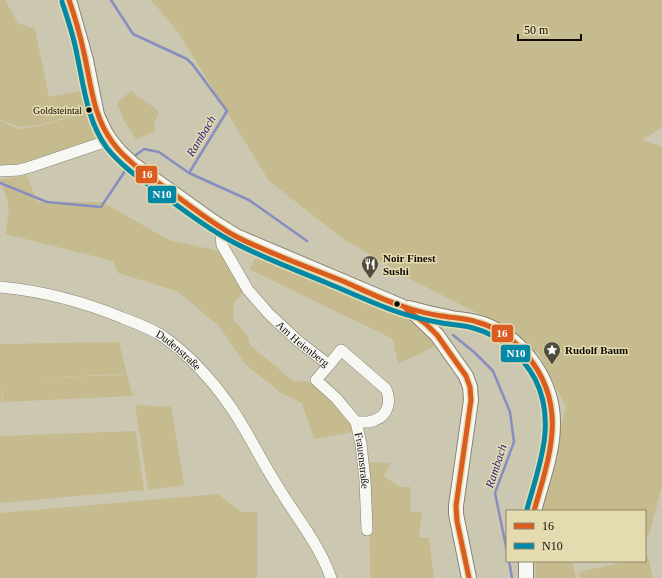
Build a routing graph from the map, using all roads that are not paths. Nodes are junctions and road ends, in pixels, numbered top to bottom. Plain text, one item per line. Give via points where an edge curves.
1 (70, 0) edge
2 (110, 140) junction
3 (0, 171) edge
4 (222, 229) junction
5 (0, 288) edge
6 (401, 306) junction
7 (448, 317) junction
8 (437, 335) junction
9 (329, 365) junction
10 (356, 422) junction
11 (534, 510) edge
12 (368, 530) dead end
13 (526, 562) edge
14 (331, 578) edge
15 (469, 578) edge
16 (526, 578) edge

1 - 2 main road via 97,115
2 - 3 street via 30,167
2 - 4 main road via 134,165
4 - 6 main road
4 - 9 street, Am Heienberg via 222,244 248,290 298,341
5 - 14 street, Dudenstraße via 21,289 99,308 138,323 160,335 185,354 230,406 249,435 289,505 317,547
6 - 7 main road
6 - 8 main road
7 - 8 main road via 440,325
7 - 11 main road via 477,322 506,336 522,349 541,376 553,412 553,425 550,449
8 - 15 main road via 466,376 471,394 456,506
9 - 10 street, Frauenstraße via 316,380 336,398
9 - 10 street, Am Heienberg via 340,350 383,385 388,393 388,408 383,416 374,421
10 - 12 street, Frauenstraße via 362,444
13 - 16 main road

